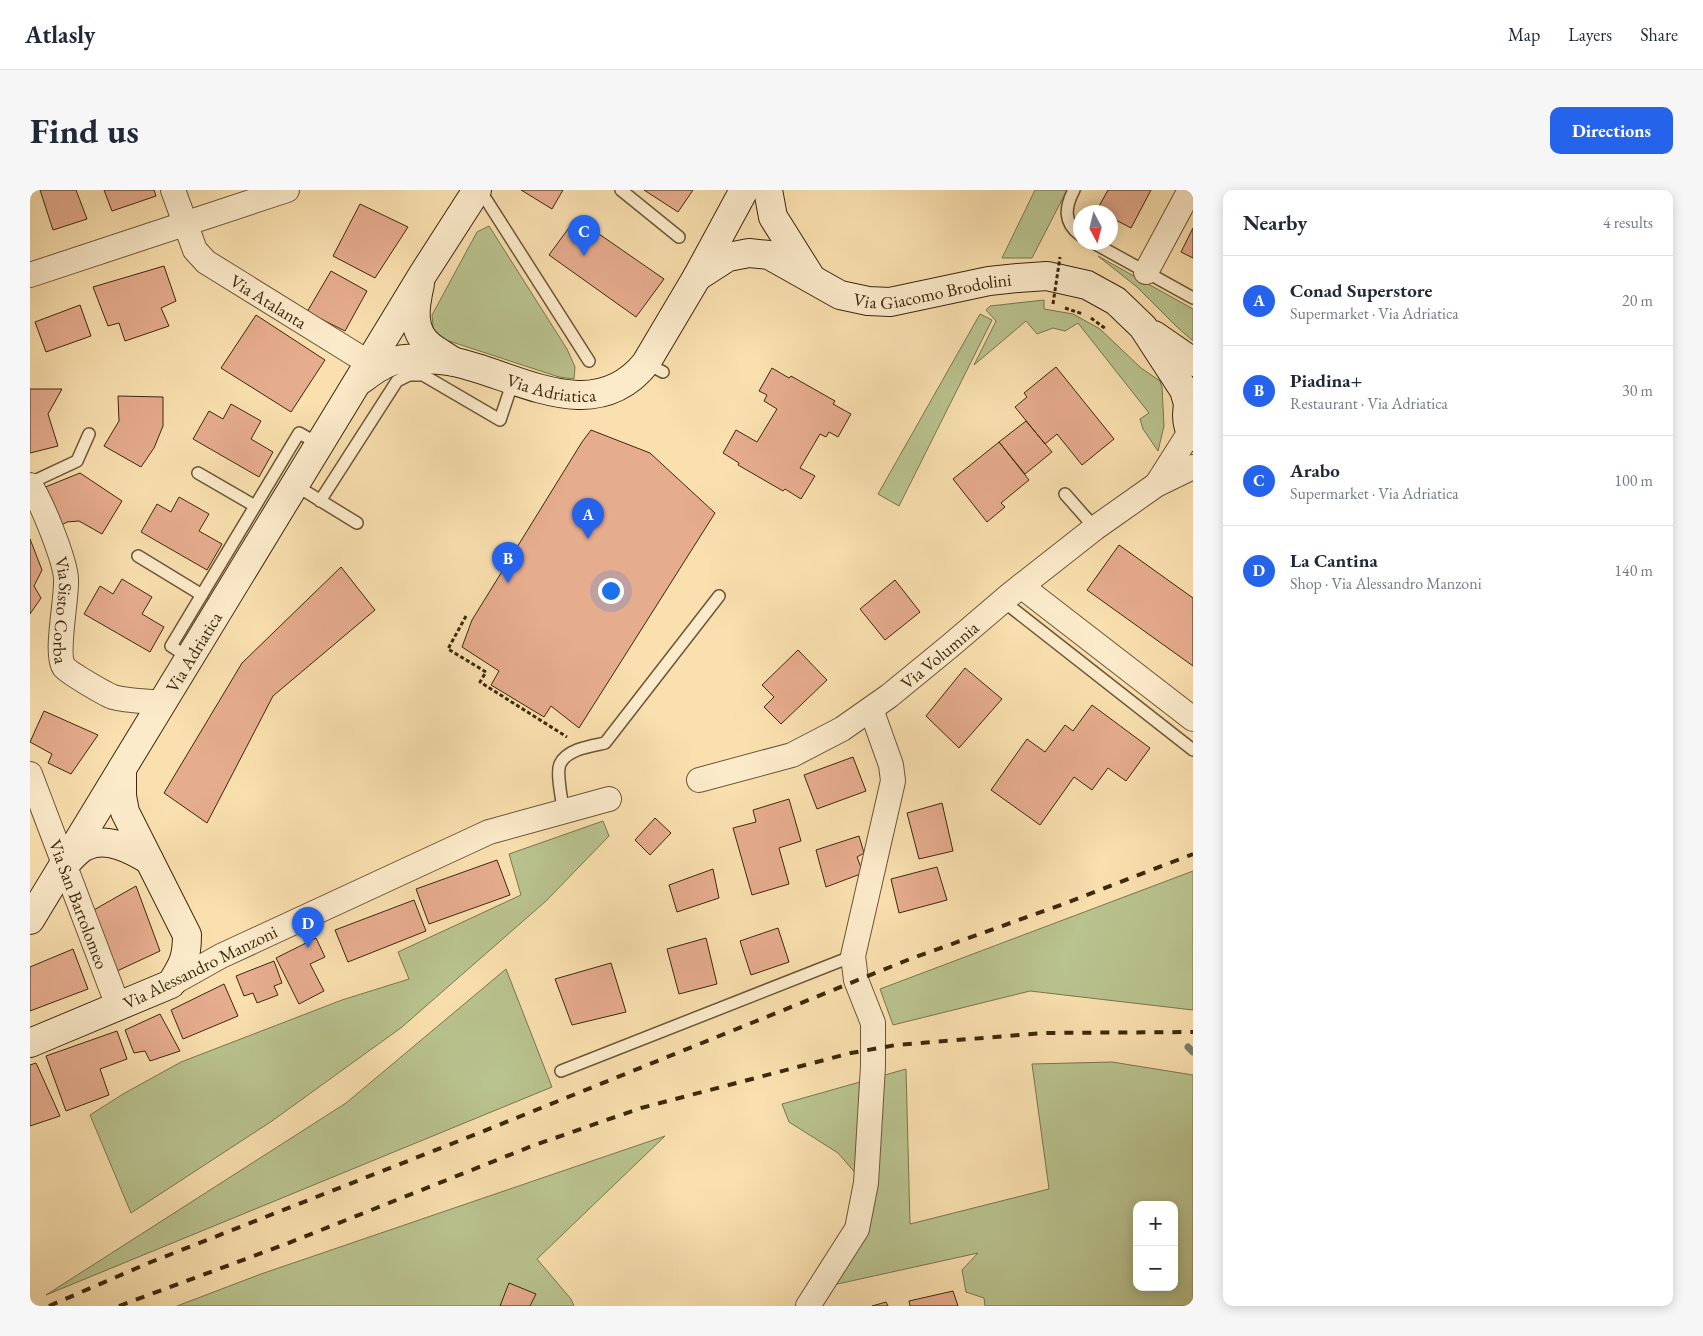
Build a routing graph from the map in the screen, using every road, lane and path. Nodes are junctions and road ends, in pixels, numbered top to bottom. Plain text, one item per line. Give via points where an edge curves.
1 (173, 190) edge
2 (287, 190) edge
3 (621, 190) edge
4 (744, 190) edge
5 (768, 190) edge
6 (1074, 190) edge
7 (1190, 190) edge
8 (470, 195) edge
9 (184, 223) junction
10 (1073, 226) edge
11 (679, 237) dead end
12 (1106, 250) edge
13 (1060, 257) dead end
14 (1146, 272) junction
15 (423, 274) junction
16 (30, 275) edge
17 (697, 277) junction
18 (814, 281) junction
19 (1046, 294) dead end
20 (1062, 296) dead end
21 (1193, 298) edge
22 (1143, 327) junction
23 (1112, 334) dead end
24 (589, 361) dead end
25 (454, 362) junction
26 (1193, 362) edge
27 (362, 373) junction
28 (513, 381) junction
29 (1190, 399) edge
30 (89, 434) dead end
31 (1191, 434) edge
32 (319, 444) junction
33 (1193, 466) edge
34 (198, 473) dead end
35 (30, 484) edge
36 (295, 485) junction
37 (1156, 485) junction
38 (1065, 494) dead end
39 (320, 501) junction
40 (255, 506) junction
41 (356, 523) dead end
42 (1096, 528) junction
43 (138, 556) dead end
44 (1012, 593) junction
45 (202, 595) junction
46 (719, 596) dead end
47 (466, 616) dead end
48 (189, 658) junction
49 (162, 703) junction
50 (871, 709) junction
51 (1193, 720) edge
52 (585, 748) junction
53 (1193, 750) edge
54 (122, 769) junction
55 (30, 774) edge
56 (699, 780) dead end
57 (609, 799) dead end
58 (563, 810) junction
59 (149, 860) junction
60 (64, 864) junction
61 (30, 920) edge
62 (187, 935) junction
63 (221, 956) junction
64 (853, 956) junction
65 (171, 984) junction
66 (118, 1006) junction
67 (30, 1043) edge
68 (561, 1071) dead end
69 (808, 1306) edge

1 - 9 street, Via Atalanta
2 - 9 street
3 - 11 lane
4 - 17 main road, Via Adriatica
5 - 18 main road, Via Giacomo Brodolini via 773,217
6 - 10 lane via 1066,207
7 - 14 street
8 - 15 main road, Via Adriatica
8 - 24 lane, Via Adriatica
9 - 16 street
9 - 27 street, Via Atalanta via 194,250 206,262
12 - 14 lane
13 - 23 path, bridge via 1053,304 1086,315
14 - 21 lane
15 - 25 main road via 415,307 419,331 429,346
15 - 27 main road, Via Adriatica
17 - 18 main road, Via Adriatica via 728,257 760,254 769,255
17 - 28 main road, Via Adriatica via 654,367 638,372 617,387 588,396
18 - 22 main road, Via Giacomo Brodolini via 840,295 890,302 989,281 1047,276 1086,285 1116,300
19 - 20 path
22 - 26 main road, Via Giacomo Brodolini
22 - 29 main road, Via Giacomo Brodolini
25 - 27 main road, Via Adriatica via 415,358 392,361
25 - 28 main road, Via Adriatica
27 - 32 main road, Via Adriatica
28 - 39 lane via 500,420 423,375 409,375 398,381
29 - 31 main road via 1186,418
30 - 35 lane via 78,461
31 - 37 street, Via Volumnia
32 - 36 main road, Via Adriatica
32 - 40 lane via 299,432
33 - 37 street, Via Volumnia
34 - 40 lane
35 - 49 street, Via Sisto Corba via 46,518 66,578 61,632 64,666 112,696
36 - 39 lane
36 - 48 main road, Via Adriatica
37 - 42 street, Via Volumnia
38 - 42 lane
39 - 41 lane
40 - 45 lane
42 - 44 street, Via Volumnia
43 - 45 lane
44 - 50 street, Via Volumnia
44 - 51 street
44 - 53 lane
45 - 48 lane via 172,646
46 - 52 lane via 605,743
47 - 52 path via 448,649 486,672 480,682
48 - 49 main road, Via Adriatica
49 - 54 main road, Via Adriatica
50 - 56 street, Via Volumnia via 842,729 792,755
50 - 64 street via 891,765 893,782
52 - 58 lane via 567,756 560,764
54 - 59 main road via 125,812
54 - 60 main road, Via Adriatica
55 - 60 street, Via San Bartolomeo
57 - 58 street
58 - 63 street, Via Alessandro Manzoni via 489,832
59 - 60 main road via 129,849 96,843 85,846
59 - 62 main road
60 - 61 main road, Via Adriatica
60 - 66 street, Via San Bartolomeo
62 - 63 street via 196,946
62 - 65 main road via 187,952 182,968
63 - 65 street, Via Alessandro Manzoni
64 - 68 lane
64 - 69 street via 856,980 873,1024 874,1066 866,1183 857,1229
65 - 66 main road, Via Alessandro Manzoni
66 - 67 main road, Via Alessandro Manzoni

